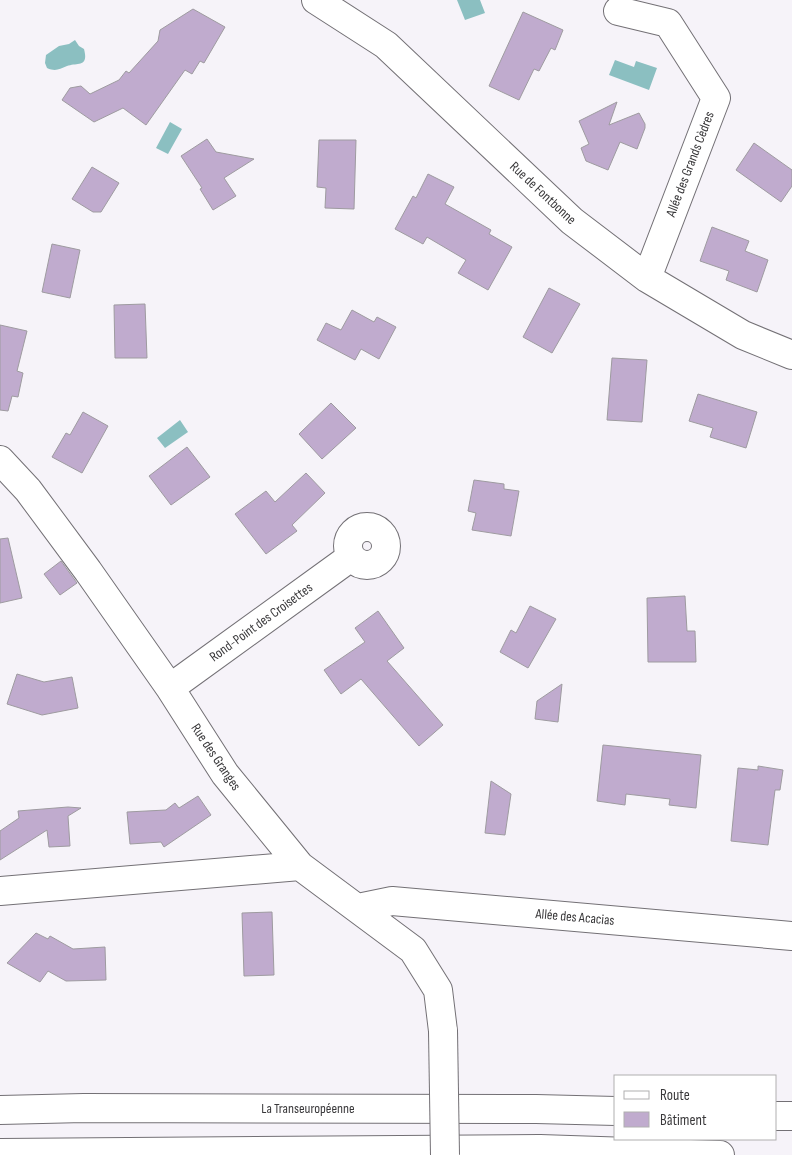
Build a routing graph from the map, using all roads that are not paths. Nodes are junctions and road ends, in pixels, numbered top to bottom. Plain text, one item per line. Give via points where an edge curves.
1 (316, 0) edge
2 (618, 11) dead end
3 (647, 278) junction
4 (792, 355) edge
5 (0, 460) edge
6 (351, 557) dead end
7 (170, 688) junction
8 (300, 866) junction
9 (0, 891) edge
10 (358, 908) junction
11 (792, 936) edge
12 (0, 1110) edge
13 (614, 1111) edge
14 (777, 1116) edge
15 (792, 1116) edge
16 (0, 1153) edge
17 (445, 1155) edge
18 (720, 1155) edge

1 - 3 main road, Rue de Fontbonne via 386,45 572,221
2 - 3 main road, Allée des Grands Cèdres via 668,22 716,98
3 - 4 main road, Rue de Fontbonne via 743,335
5 - 7 main road, Rue des Granges via 28,490
6 - 7 main road, Rond-Point des Croisettes
7 - 8 main road, Rue des Granges via 225,774
8 - 9 main road
8 - 10 main road, Rue des Granges
10 - 11 main road, Allée des Acacias via 392,901
10 - 17 main road, Rue des Granges, bridge via 413,950 438,990 443,1031
12 - 13 main road, La Transeuropéenne
14 - 15 main road
16 - 18 main road via 540,1149

